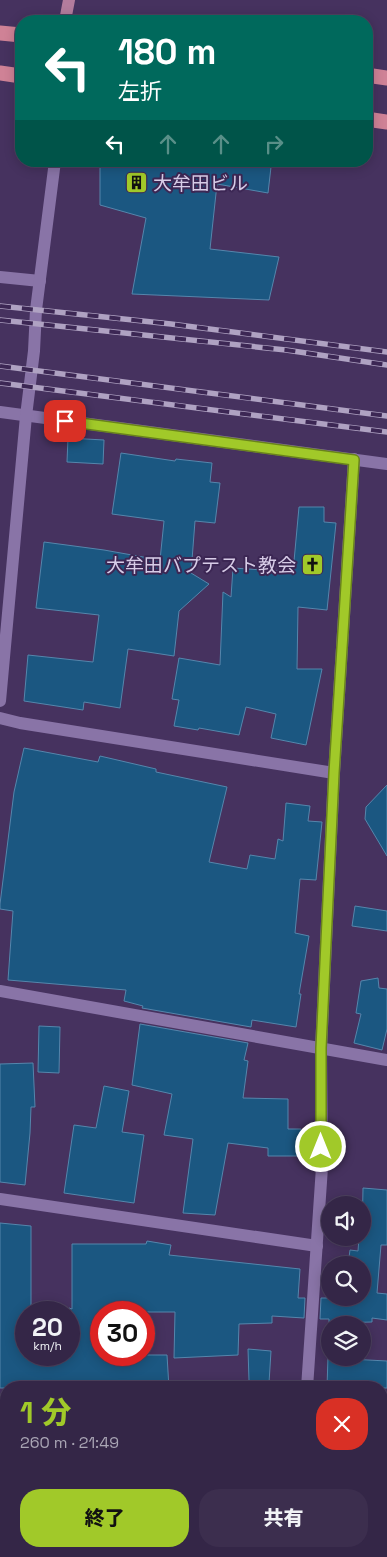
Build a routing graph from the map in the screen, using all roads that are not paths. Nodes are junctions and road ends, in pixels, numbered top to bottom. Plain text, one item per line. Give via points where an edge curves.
1 (69, 0) edge
2 (66, 15) edge
3 (0, 33) edge
4 (15, 34) edge
5 (0, 73) edge
6 (15, 75) edge
7 (373, 76) edge
8 (387, 78) edge
9 (373, 120) edge
10 (387, 122) edge
11 (53, 167) edge
12 (0, 277) edge
13 (40, 281) junction
14 (0, 412) edge
15 (26, 416) junction
16 (354, 460) junction
17 (387, 464) edge
18 (0, 701) edge
19 (0, 718) edge
20 (334, 773) junction
21 (0, 992) edge
22 (321, 1048) junction
23 (387, 1060) edge
24 (0, 1199) edge
25 (317, 1246) junction
26 (307, 1381) edge

1 - 2 main road
3 - 4 highway
5 - 6 highway
7 - 8 highway
9 - 10 highway
11 - 13 street
12 - 13 street
13 - 15 street
14 - 15 street
15 - 16 street
15 - 18 street
16 - 17 street
16 - 20 street
19 - 20 street
20 - 22 street
21 - 22 street
22 - 23 street
22 - 25 street via 322,1167
24 - 25 street
25 - 26 street

